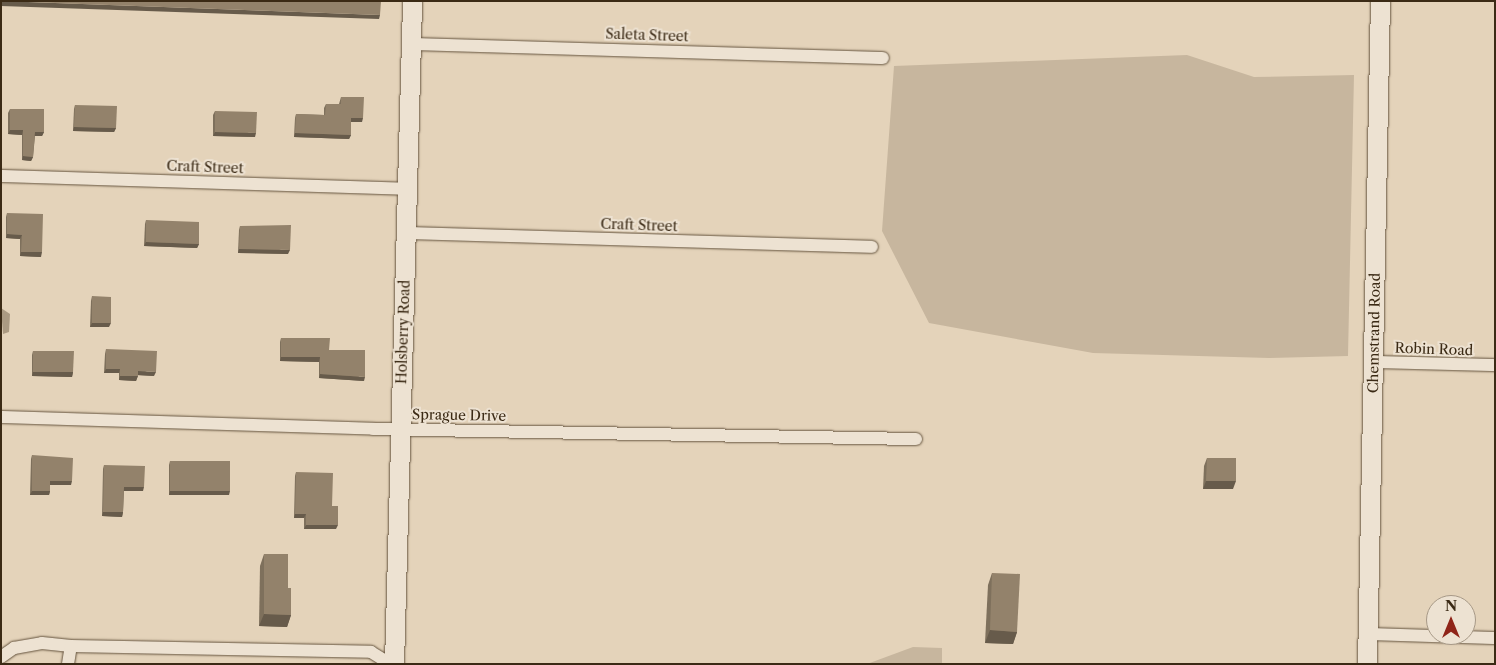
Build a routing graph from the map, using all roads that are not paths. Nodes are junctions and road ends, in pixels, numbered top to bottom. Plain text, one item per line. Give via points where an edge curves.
1 (412, 1) edge
2 (1380, 1) edge
3 (411, 44) junction
4 (883, 58) dead end
5 (1, 176) edge
6 (407, 188) junction
7 (406, 233) junction
8 (872, 247) dead end
9 (1373, 362) junction
10 (1495, 365) edge
11 (1, 417) edge
12 (400, 429) junction
13 (916, 438) dead end
14 (1368, 634) junction
15 (1495, 638) edge
16 (71, 646) junction
17 (1, 657) edge
18 (68, 664) edge
19 (390, 664) edge
20 (394, 664) edge
21 (1367, 664) edge

1 - 3 street, Holsberry Road
2 - 9 street, Chemstrand Road
3 - 4 street, Saleta Street
3 - 6 street, Holsberry Road
5 - 6 street, Craft Street
6 - 7 street, Holsberry Road
7 - 8 street, Craft Street
7 - 12 street, Holsberry Road
9 - 10 street, Robin Road
9 - 14 street, Chemstrand Road
11 - 12 street, Sprague Drive
12 - 13 street, Sprague Drive
12 - 20 street, Holsberry Road
14 - 15 street
14 - 21 street, Chemstrand Road
16 - 17 street via 42,643 14,648
16 - 18 street
16 - 19 street via 372,652

